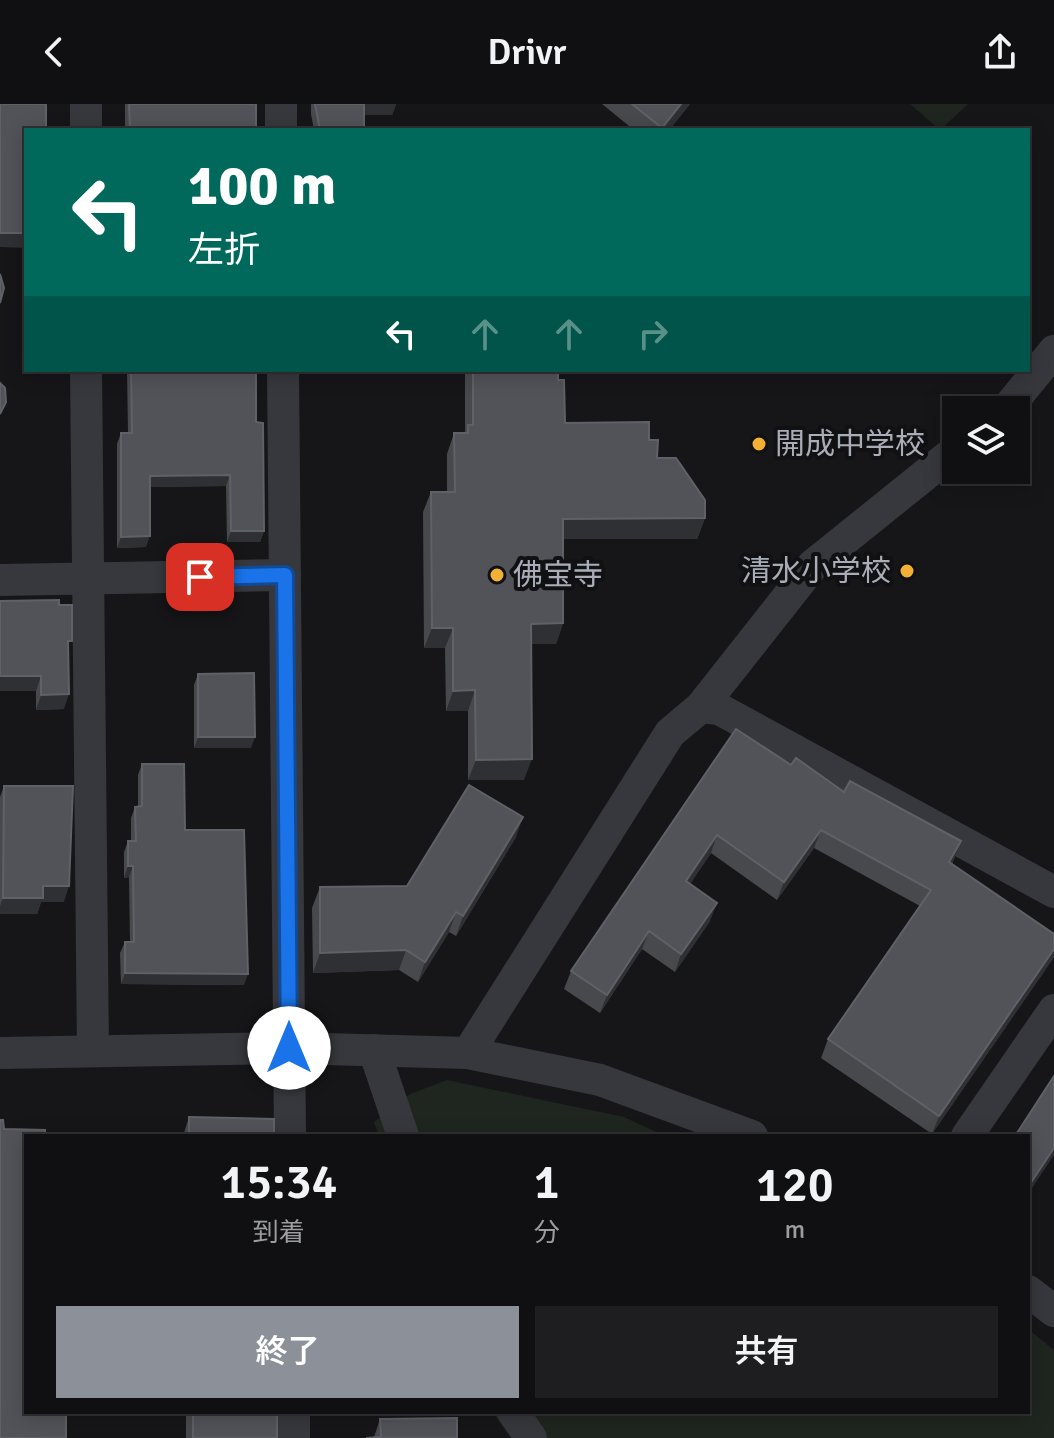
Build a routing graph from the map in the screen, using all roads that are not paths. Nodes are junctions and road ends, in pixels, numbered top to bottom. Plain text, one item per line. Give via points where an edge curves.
1 (86, 104) edge
2 (281, 104) edge
3 (86, 128) edge
4 (281, 128) edge
5 (1054, 351) edge
6 (86, 372) edge
7 (283, 372) edge
8 (1017, 396) edge
9 (942, 461) edge
10 (285, 575) junction
11 (87, 579) junction
12 (0, 580) edge
13 (701, 707) junction
14 (1054, 892) edge
15 (1054, 1010) edge
16 (289, 1048) junction
17 (374, 1050) junction
18 (93, 1051) junction
19 (0, 1053) edge
20 (468, 1053) junction
21 (290, 1134) edge
22 (402, 1134) edge
23 (747, 1134) edge
24 (968, 1134) edge
25 (1030, 1293) edge
26 (1054, 1311) edge
27 (294, 1414) edge
28 (514, 1414) edge
29 (294, 1438) edge
30 (531, 1438) edge

1 - 3 street
2 - 4 street
5 - 8 street
6 - 11 street
7 - 10 street
9 - 13 street via 813,565
10 - 11 street
10 - 16 street
11 - 12 street
11 - 18 street
13 - 14 street via 719,709
13 - 20 street via 670,733
15 - 24 street
16 - 17 street
16 - 18 street
16 - 21 street
17 - 20 street
17 - 22 street
18 - 19 street
20 - 23 street via 600,1080
25 - 26 street
27 - 29 street
28 - 30 street

